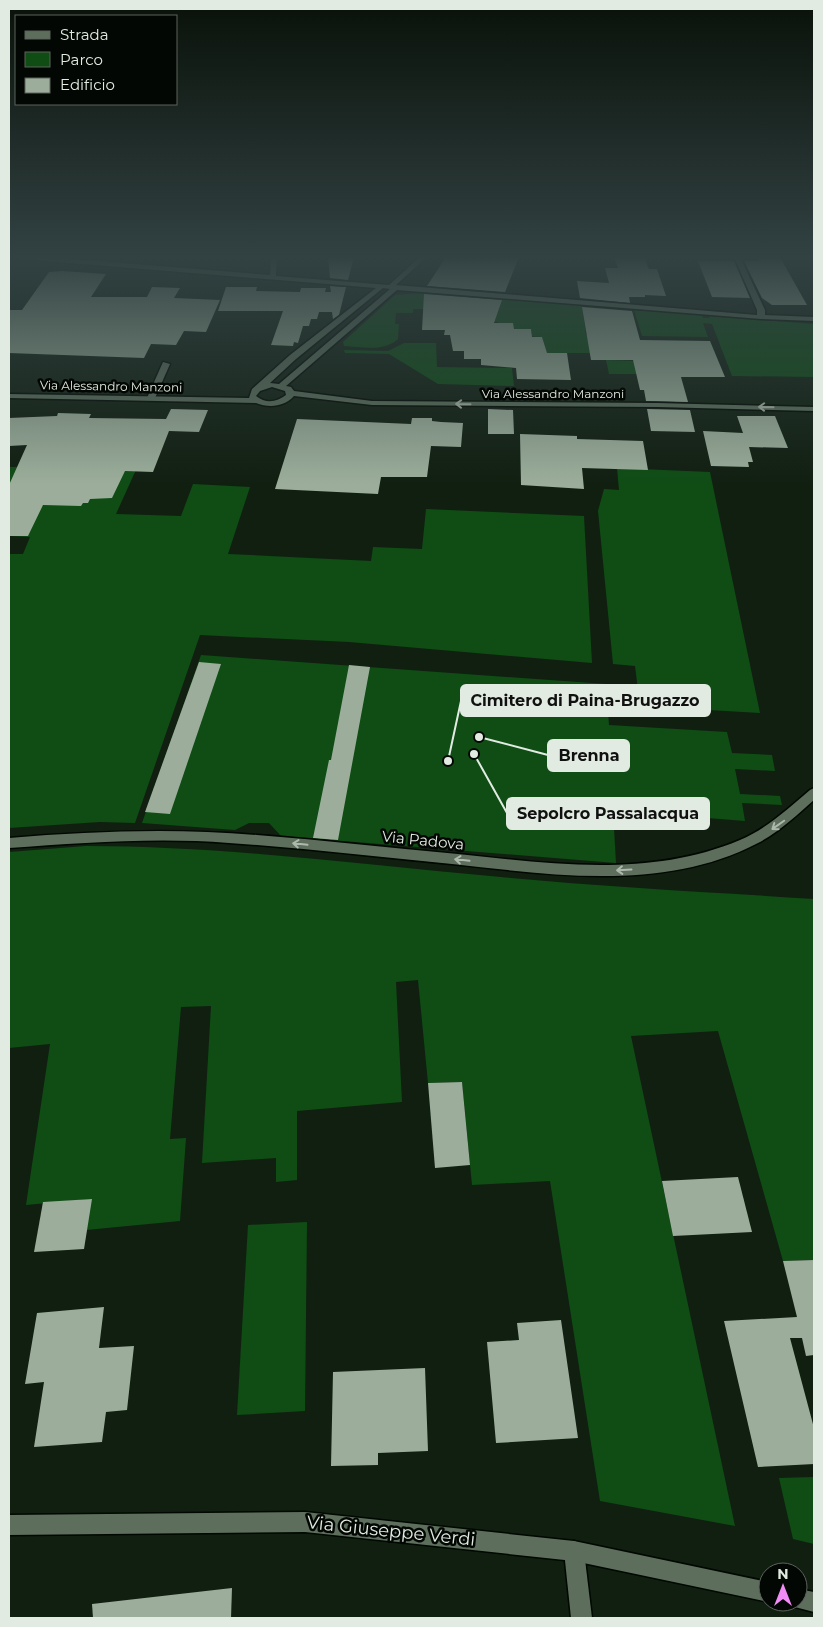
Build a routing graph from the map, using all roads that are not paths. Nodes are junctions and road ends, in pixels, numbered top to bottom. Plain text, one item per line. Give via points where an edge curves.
1 (326, 333) edge
2 (339, 333) edge
3 (166, 364) dead end
4 (262, 386) junction
5 (282, 386) junction
6 (252, 392) junction
7 (291, 393) junction
8 (9, 396) edge
9 (151, 398) junction
10 (212, 399) junction
11 (255, 401) junction
12 (814, 409) edge
13 (814, 793) edge
14 (9, 843) edge
15 (9, 1525) edge
16 (574, 1551) junction
17 (758, 1590) edge
18 (582, 1618) edge

1 - 4 street via 293,357
2 - 5 street
3 - 9 street
4 - 5 street
4 - 6 street
5 - 7 street
6 - 10 street, Via Alessandro Manzoni
6 - 11 street
7 - 11 street, Via Alessandro Manzoni via 281,402 263,404
12 -> 7 street, Via Alessandro Manzoni via 372,403
8 - 9 street, Via Alessandro Manzoni
9 - 10 street, Via Alessandro Manzoni
10 - 11 street, Via Alessandro Manzoni
13 -> 14 street, Via Padova via 786,819 743,845 697,860 649,869 569,871 255,840 150,835 74,836
15 - 16 street, Via Giuseppe Verdi via 305,1522
16 - 17 street, Via Giuseppe Verdi
16 - 18 street

